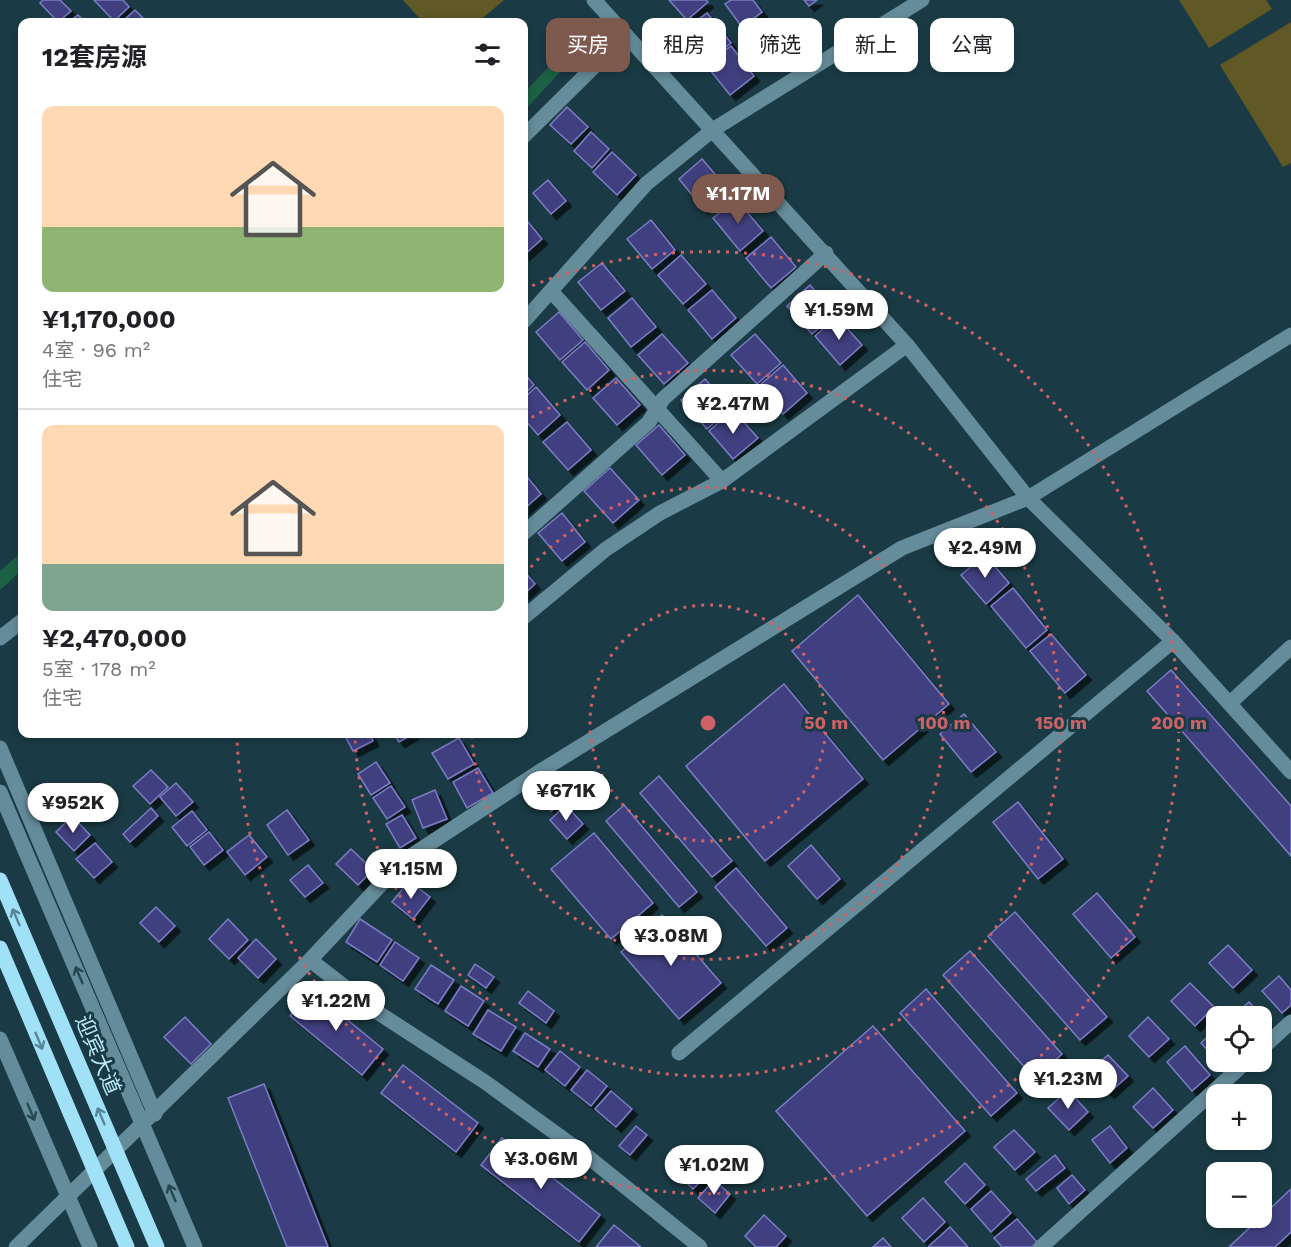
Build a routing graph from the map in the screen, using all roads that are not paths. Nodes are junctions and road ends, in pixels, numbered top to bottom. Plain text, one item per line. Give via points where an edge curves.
1 (594, 0) edge
2 (922, 0) edge
3 (610, 18) edge
4 (630, 39) edge
5 (589, 72) edge
6 (714, 129) junction
7 (528, 132) edge
8 (826, 253) junction
9 (551, 291) junction
10 (528, 317) edge
11 (1291, 335) edge
12 (907, 345) junction
13 (656, 410) junction
14 (722, 481) junction
15 (1028, 498) junction
16 (528, 529) edge
17 (528, 614) edge
18 (18, 624) edge
19 (0, 638) edge
20 (1173, 641) junction
21 (1291, 647) edge
22 (1230, 703) junction
23 (0, 748) edge
24 (1291, 772) edge
25 (0, 792) edge
26 (0, 880) edge
27 (0, 948) edge
28 (310, 960) junction
29 (1291, 1022) edge
30 (0, 1039) edge
31 (1272, 1039) edge
32 (679, 1053) dead end
33 (1235, 1072) edge
34 (155, 1114) junction
35 (143, 1125) junction
36 (116, 1151) junction
37 (94, 1172) junction
38 (68, 1197) junction
39 (16, 1247) edge
40 (90, 1247) edge
41 (127, 1247) edge
42 (157, 1247) edge
43 (195, 1247) edge
44 (700, 1247) edge
45 (1041, 1247) edge

1 - 3 street
2 - 6 street
4 - 6 street
5 - 7 street
6 - 8 street
6 - 9 street via 646,184
8 - 12 street
8 - 13 street via 663,399
9 - 10 street
9 - 13 street
11 - 15 street
12 - 14 street
12 - 15 street
13 - 14 street
13 - 16 street via 649,422
14 - 17 street via 660,513 615,543
15 - 20 street
15 - 28 street via 902,548 539,772 403,861
18 - 19 street
20 - 22 street
20 - 32 street
21 - 22 street
22 - 24 street
23 - 34 street
35 -> 25 street
36 -> 26 main road, 迎宾大道
27 -> 37 main road
28 - 34 street
28 - 44 street via 377,1012 485,1082 587,1156
29 - 31 street
30 -> 38 street
33 - 45 street
34 - 35 street
35 - 36 street
43 -> 35 street
36 - 37 street
36 - 42 main road, 迎宾大道
37 - 38 street
37 - 41 main road
38 - 39 street
38 - 40 street

